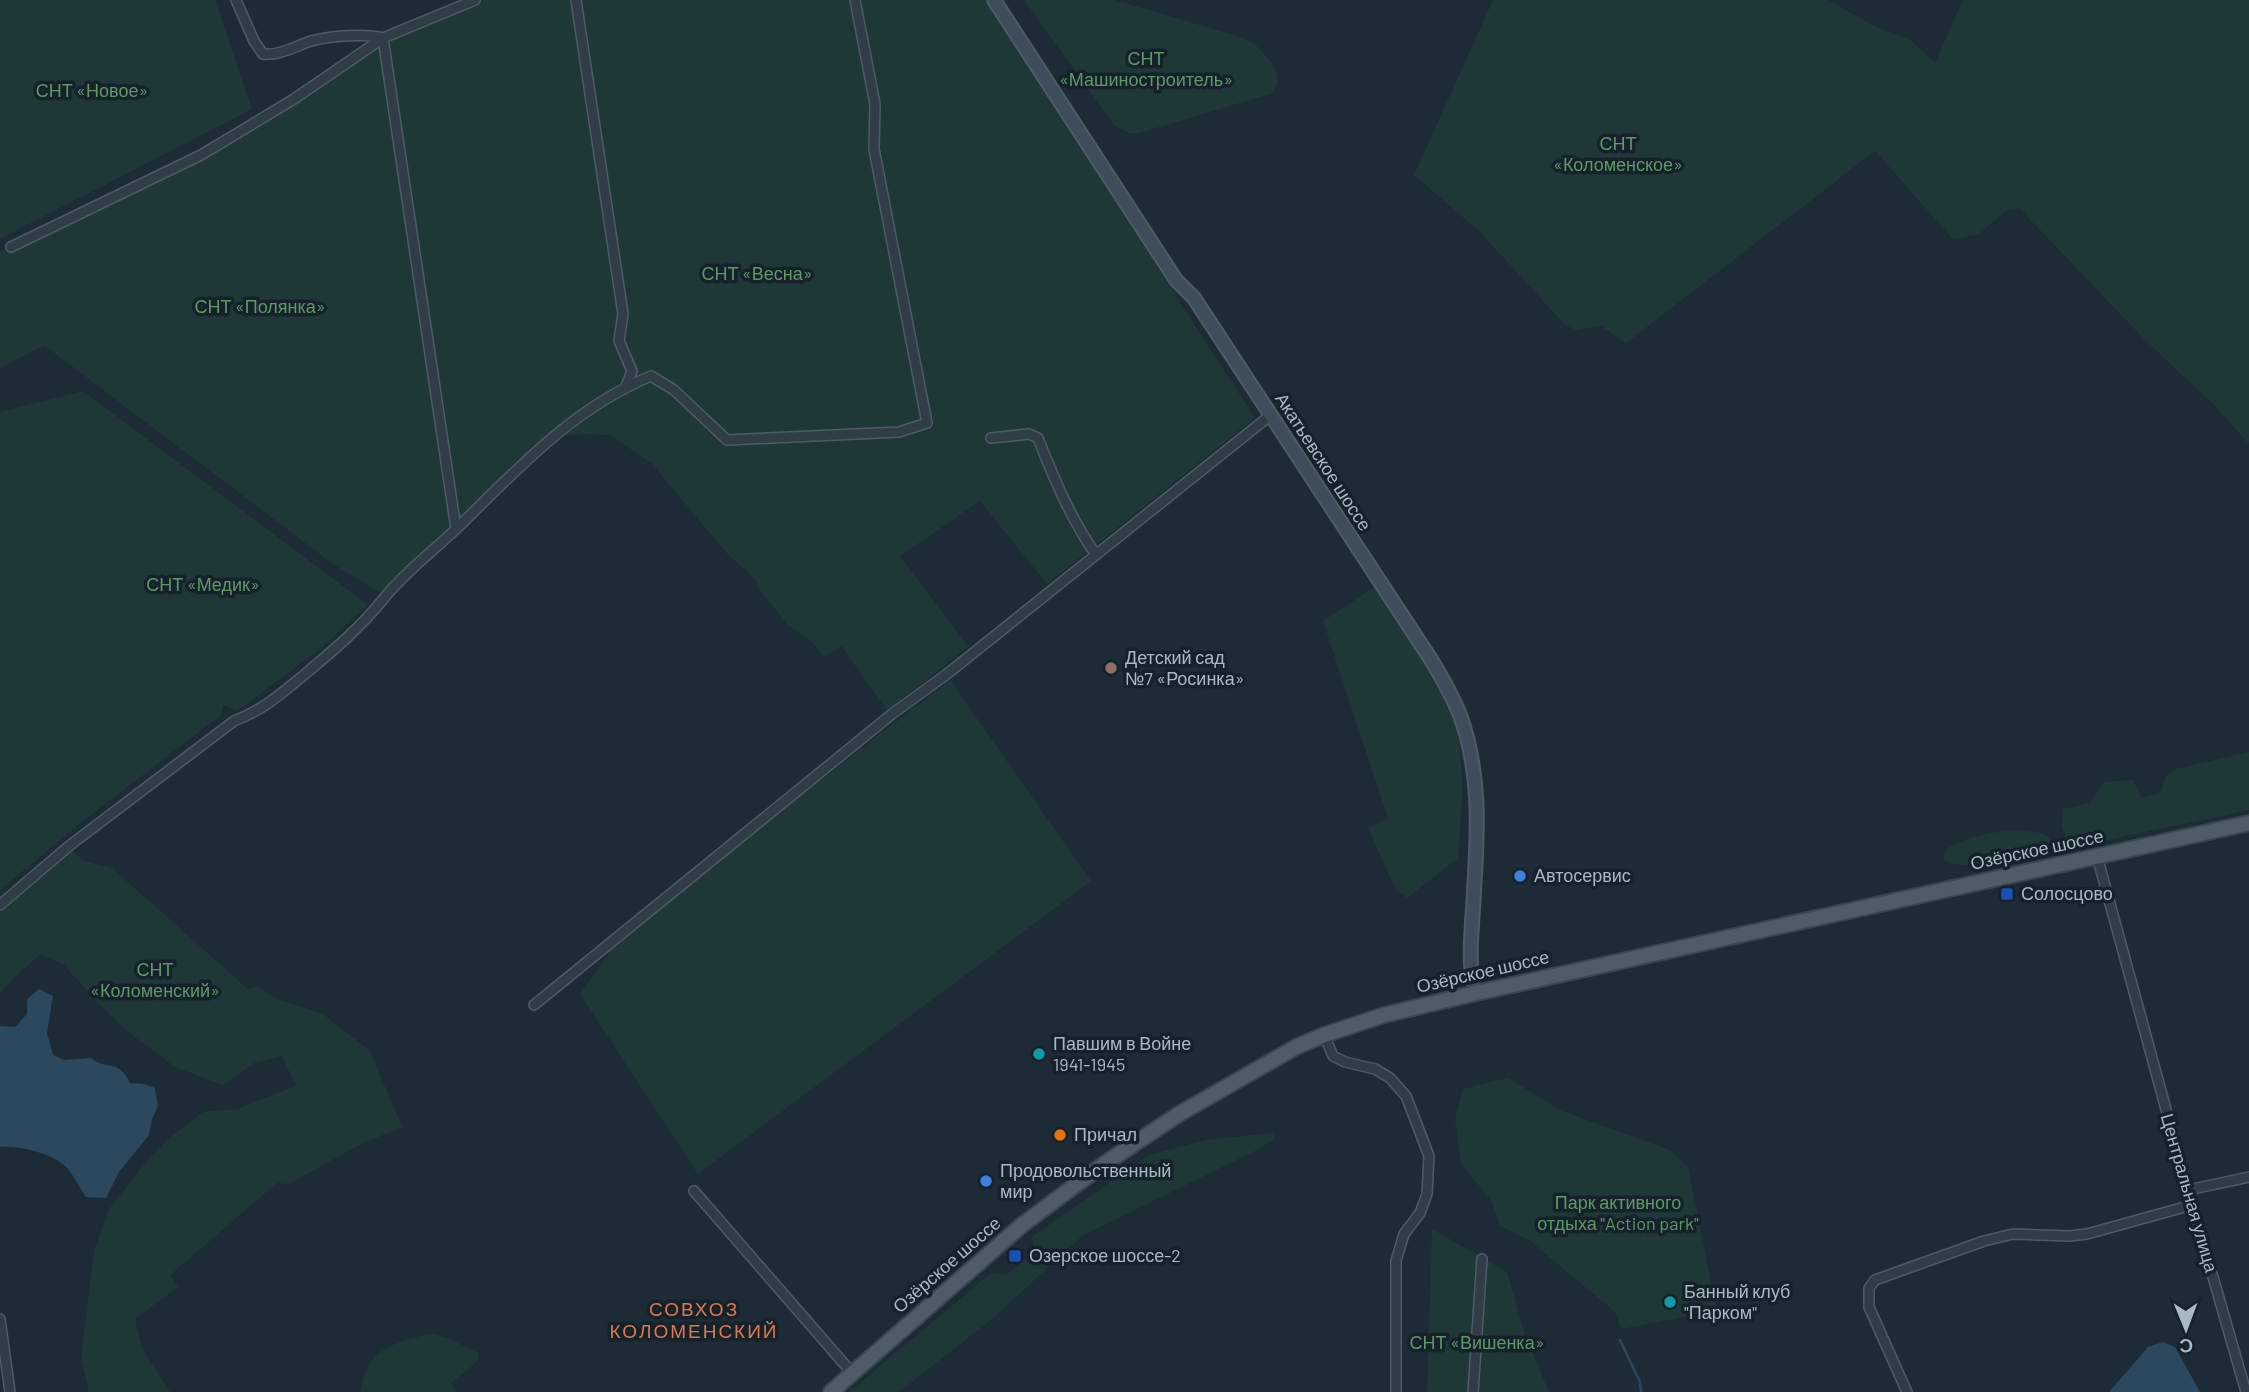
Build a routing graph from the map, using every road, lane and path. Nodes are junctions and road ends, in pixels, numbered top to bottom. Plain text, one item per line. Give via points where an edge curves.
1 (236, 0) edge
2 (475, 0) edge
3 (576, 0) edge
4 (855, 0) edge
5 (994, 0) edge
6 (383, 38) junction
7 (11, 247) dead end
8 (626, 386) junction
9 (1272, 414) junction
10 (991, 438) dead end
11 (456, 529) junction
12 (1096, 555) junction
13 (2249, 823) edge
14 (2097, 856) junction
15 (0, 905) edge
16 (1476, 993) junction
17 (534, 1006) dead end
18 (1324, 1035) junction
19 (2249, 1177) edge
20 (2188, 1190) junction
21 (694, 1191) dead end
22 (2192, 1205) junction
23 (1482, 1259) dead end
24 (0, 1320) edge
25 (853, 1374) junction
26 (10, 1392) edge
27 (831, 1392) edge
28 (1396, 1392) edge
29 (1473, 1392) edge
30 (1907, 1392) edge
31 (2246, 1392) edge

1 - 6 street via 263,54 316,40
2 - 6 street
3 - 8 street via 623,314 619,341 632,371
4 - 8 street via 874,104 873,149 927,423 900,432 727,440 674,390 651,376
5 - 9 main road, Акатьевское шоссе via 1176,280 1194,298
6 - 7 street via 201,155
6 - 11 street
8 - 11 street via 553,436
9 - 12 street
9 - 16 main road, Акатьевское шоссе via 1430,658 1459,713 1476,789 1470,965
10 - 12 street via 1029,434 1038,438 1057,488
11 - 15 street via 325,658 256,712 234,720
12 - 17 street via 892,714
13 - 14 main road, Озёрское шоссе
14 - 16 main road, Озёрское шоссе
14 - 20 street, Центральная улица
16 - 18 main road, Озёрское шоссе
18 - 25 main road, Озёрское шоссе via 1179,1114 1076,1183
18 - 28 street via 1334,1056 1390,1078 1405,1096 1429,1156 1427,1194 1404,1234 1396,1261
19 - 20 street
20 - 22 street, Центральная улица
21 - 25 street
22 - 30 street via 2087,1234 2013,1234 1875,1280 1869,1289 1869,1307
22 - 31 street, Центральная улица
23 - 29 street
24 - 26 street
25 - 27 main road, Озёрское шоссе

